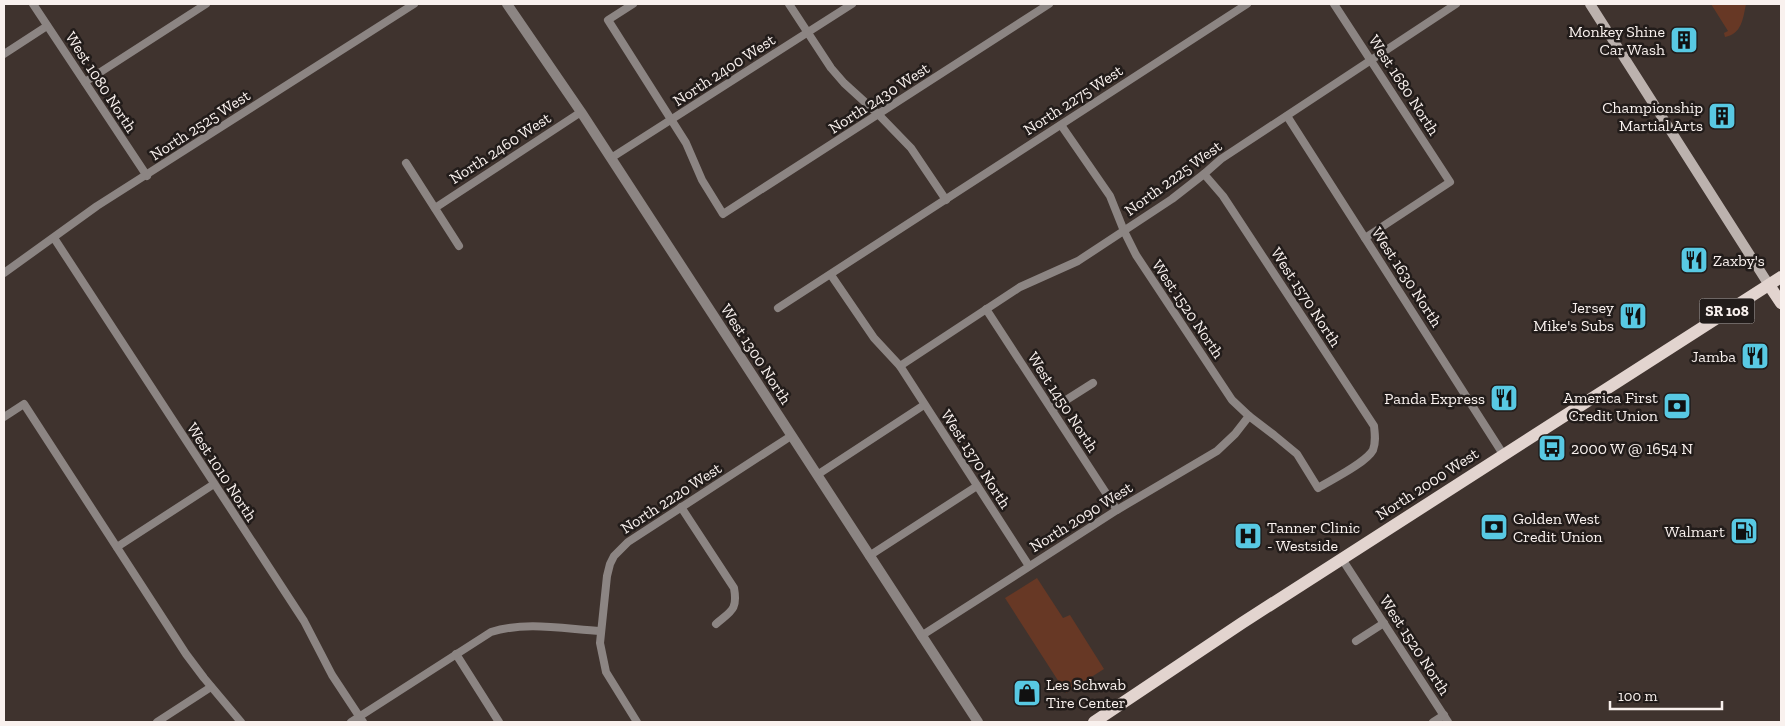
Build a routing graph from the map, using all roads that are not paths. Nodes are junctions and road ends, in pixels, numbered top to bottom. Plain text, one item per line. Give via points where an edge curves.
1 (33, 4) edge
2 (206, 4) edge
3 (414, 4) edge
4 (507, 4) edge
5 (633, 4) edge
6 (789, 4) edge
7 (852, 4) edge
8 (1049, 4) edge
9 (1247, 4) edge
10 (1334, 4) edge
11 (1456, 4) edge
12 (1590, 4) edge
13 (47, 26) junction
14 (808, 32) junction
15 (4, 54) edge
16 (1371, 61) junction
17 (85, 82) junction
18 (581, 112) junction
19 (878, 114) junction
20 (1287, 116) junction
21 (671, 120) junction
22 (1061, 124) junction
23 (611, 158) junction
24 (406, 163) dead end
25 (1204, 174) junction
26 (147, 176) junction
27 (946, 200) junction
28 (435, 208) junction
29 (1124, 231) junction
30 (54, 238) junction
31 (1365, 238) junction
32 (459, 246) dead end
33 (4, 273) edge
34 (831, 275) junction
35 (1781, 277) edge
36 (1769, 285) junction
37 (1781, 303) edge
38 (778, 308) dead end
39 (986, 309) junction
40 (900, 366) junction
41 (1094, 383) dead end
42 (924, 405) junction
43 (1052, 409) junction
44 (1249, 416) junction
45 (4, 417) edge
46 (791, 436) junction
47 (1503, 454) junction
48 (817, 476) junction
49 (214, 484) junction
50 (977, 486) junction
51 (1318, 488) joint
52 (681, 507) junction
53 (1117, 510) junction
54 (118, 547) junction
55 (869, 556) junction
56 (1342, 559) junction
57 (1030, 566) junction
58 (1384, 623) junction
59 (716, 624) dead end
60 (601, 631) junction
61 (921, 636) junction
62 (1356, 641) dead end
63 (456, 654) junction
64 (211, 687) junction
65 (361, 719) edge
66 (1446, 719) edge
67 (157, 722) edge
68 (241, 722) edge
69 (350, 722) edge
70 (499, 722) edge
71 (637, 722) edge
72 (978, 722) edge
73 (1094, 722) edge
74 (1433, 722) edge

1 - 13 street, West 1080 North
2 - 17 street
3 - 26 street, North 2525 West
4 - 18 street, West 1300 North
5 - 21 street via 608,20
6 - 14 street
7 - 14 street, North 2400 West
8 - 19 street, North 2430 West
9 - 22 street, North 2275 West
10 - 16 street, West 1680 North
11 - 16 street, North 2225 West
12 - 36 main road
13 - 15 street
13 - 17 street, West 1080 North
14 - 19 street via 837,75
14 - 21 street, North 2400 West
16 - 20 street, North 2225 West
16 - 31 street, West 1680 North via 1450,182
17 - 26 street, West 1080 North
18 - 23 street, West 1300 North
18 - 28 street, North 2460 West
19 - 21 street, North 2430 West via 723,214
19 - 27 street via 911,148
20 - 25 street, North 2225 West via 1221,158
20 - 31 street, West 1630 North
21 - 23 street, North 2400 West
22 - 27 street, North 2275 West
22 - 29 street, West 1520 North via 1110,196
23 - 46 street, West 1300 North
24 - 28 street
25 - 29 street, North 2225 West
25 - 51 street, West 1570 North via 1223,196 1374,426 1376,440 1372,452
26 - 30 street, North 2525 West via 97,206
27 - 34 street, North 2275 West
28 - 32 street
29 - 39 street, North 2225 West via 1078,261 1020,287
29 - 44 street, West 1520 North via 1136,255 1232,400
30 - 33 street, North 2525 West
30 - 49 street, West 1010 North
31 - 47 street, West 1630 North
34 - 38 street, North 2275 West
34 - 40 street, West 1370 North via 874,338
35 - 36 main road, North 2000 West / SR 108
36 - 37 main road
36 - 47 main road, North 2000 West / SR 108
39 - 40 street, North 2225 West
39 - 43 street, West 1450 North
40 - 42 street, West 1370 North
41 - 43 street
42 - 48 street
42 - 50 street, West 1370 North
43 - 53 street, West 1450 North
44 - 51 street, West 1520 North via 1297,454
44 - 53 street, North 2090 West via 1217,451
45 - 54 street via 24,404
46 - 48 street, West 1300 North
46 - 52 street, North 2220 West
47 - 56 main road, North 2000 West / SR 108
48 - 55 street, West 1300 North
49 - 54 street
49 - 65 street, West 1010 North via 304,621 332,675
50 - 55 street
50 - 57 street, West 1370 North
52 - 59 street via 734,588 736,600 732,610
52 - 60 street, North 2220 West via 628,542 614,556 607,576
53 - 57 street, North 2090 West
54 - 64 street via 186,654
55 - 61 street, West 1300 North
56 - 58 street, West 1520 North
56 - 73 main road, North 2000 West / SR 108
57 - 61 street, North 2090 West
58 - 62 street
58 - 66 street, West 1520 North
60 - 63 street via 507,627 490,632
60 - 71 street, North 2220 West via 606,672
61 - 72 street, West 1300 North
63 - 65 street
63 - 70 street
64 - 67 street
64 - 68 street
65 - 69 street
66 - 74 street

